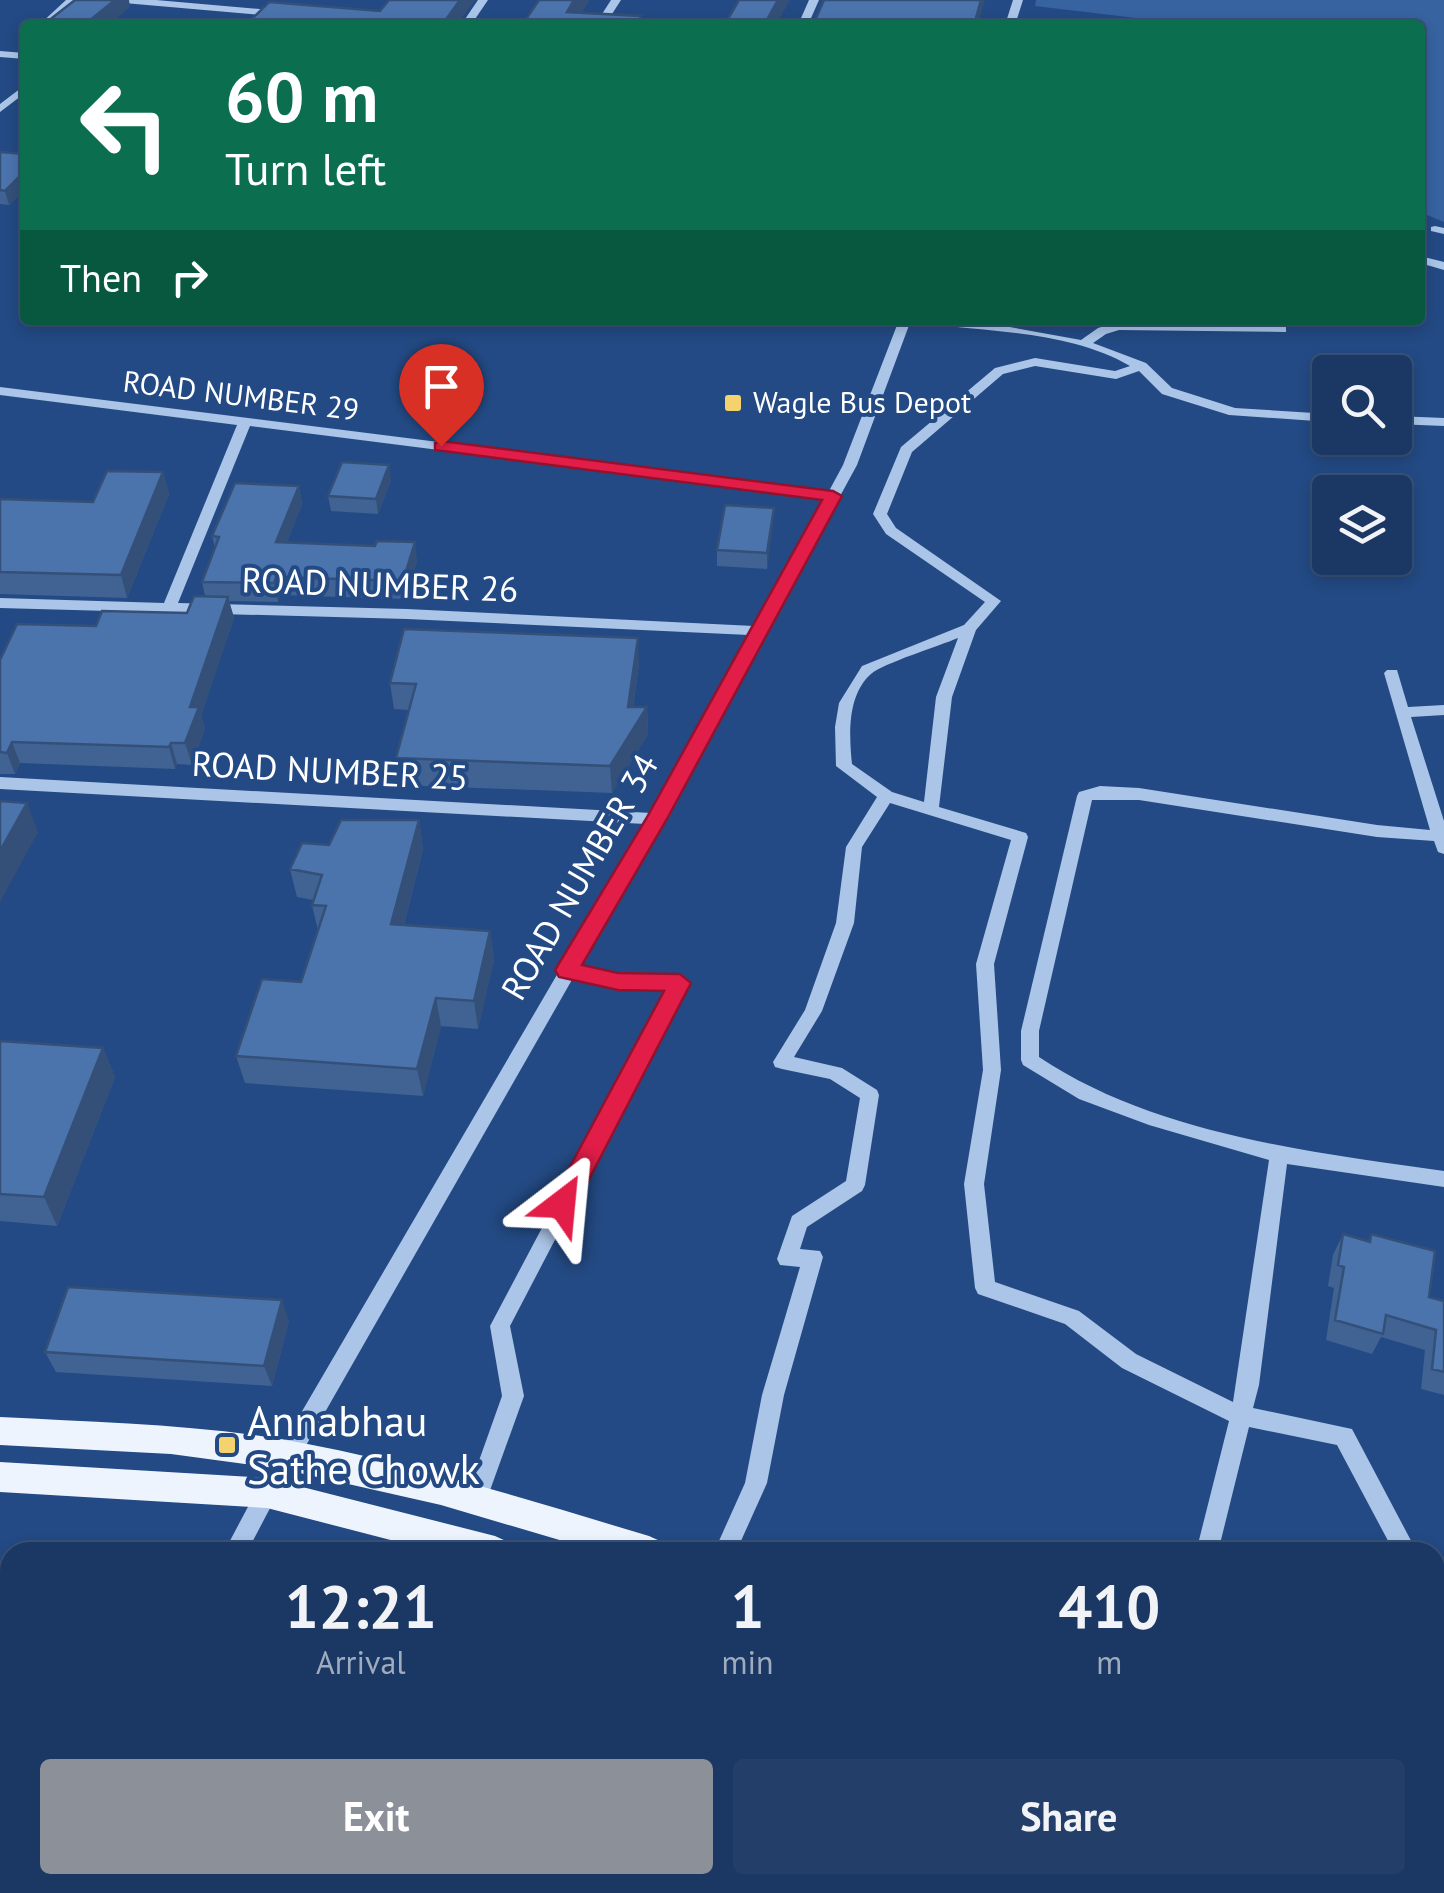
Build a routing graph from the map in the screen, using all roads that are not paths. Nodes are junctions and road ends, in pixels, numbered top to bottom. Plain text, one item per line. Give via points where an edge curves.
1 (72, 0) edge
2 (124, 0) edge
3 (295, 15) edge
4 (50, 20) edge
5 (20, 92) edge
6 (0, 109) edge
7 (902, 325) edge
8 (961, 325) edge
9 (1282, 329) dead end
10 (1084, 344) junction
11 (1142, 366) junction
12 (0, 391) edge
13 (1312, 417) edge
14 (1412, 421) edge
15 (245, 422) junction
16 (1444, 422) edge
17 (833, 496) junction
18 (0, 603) edge
19 (169, 608) junction
20 (969, 628) junction
21 (758, 631) junction
22 (1392, 673) dead end
23 (1444, 710) edge
24 (1402, 712) junction
25 (0, 783) edge
26 (886, 796) junction
27 (932, 809) junction
28 (656, 819) junction
29 (1441, 842) edge
30 (567, 970) junction
31 (1278, 1155) junction
32 (1444, 1179) edge
33 (1239, 1415) junction
34 (0, 1431) edge
35 (288, 1456) junction
36 (0, 1477) edge
37 (266, 1493) junction
38 (476, 1500) junction
39 (241, 1542) edge
40 (456, 1542) edge
41 (616, 1542) edge
42 (729, 1542) edge
43 (1209, 1542) edge
44 (1401, 1542) edge

1 - 4 street
2 - 3 street
5 - 6 street
7 - 17 street, ROAD NUMBER 34
8 - 10 street
9 - 10 street via 1118,326
10 - 11 street
11 - 13 street via 1166,391 1188,400 1234,412
11 - 20 street via 1116,375 1035,362 999,370 906,450 880,514 891,531 994,601
12 - 15 street, ROAD NUMBER 29
14 - 16 street
15 - 17 street, ROAD NUMBER 29
15 - 19 street
17 - 21 street, ROAD NUMBER 34
18 - 19 street, ROAD NUMBER 26
19 - 21 street, ROAD NUMBER 26
20 - 26 street via 856,680 840,732 844,766
20 - 27 street via 944,697
21 - 28 street, ROAD NUMBER 34
22 - 24 street
23 - 24 street
24 - 29 street
25 - 28 street, ROAD NUMBER 25
26 - 27 street
26 - 42 street via 854,847 845,923 812,1011 782,1062 835,1073 870,1096 856,1185 799,1222 787,1258 813,1257 756,1483
27 - 33 street via 1020,836 984,964 992,1070 974,1184 985,1288 1072,1317 1129,1360
28 - 30 street, ROAD NUMBER 34
29 - 31 street via 1138,794 1085,796 1030,1030 1030,1060 1093,1098
30 - 35 street, ROAD NUMBER 34
30 - 38 street via 618,982 680,983 500,1326 513,1396
31 - 32 street
31 - 33 street
33 - 43 street
33 - 44 street via 1344,1436
34 - 35 main road via 227,1445
35 - 38 main road
36 - 37 main road
37 - 39 street
37 - 40 main road
38 - 41 main road

